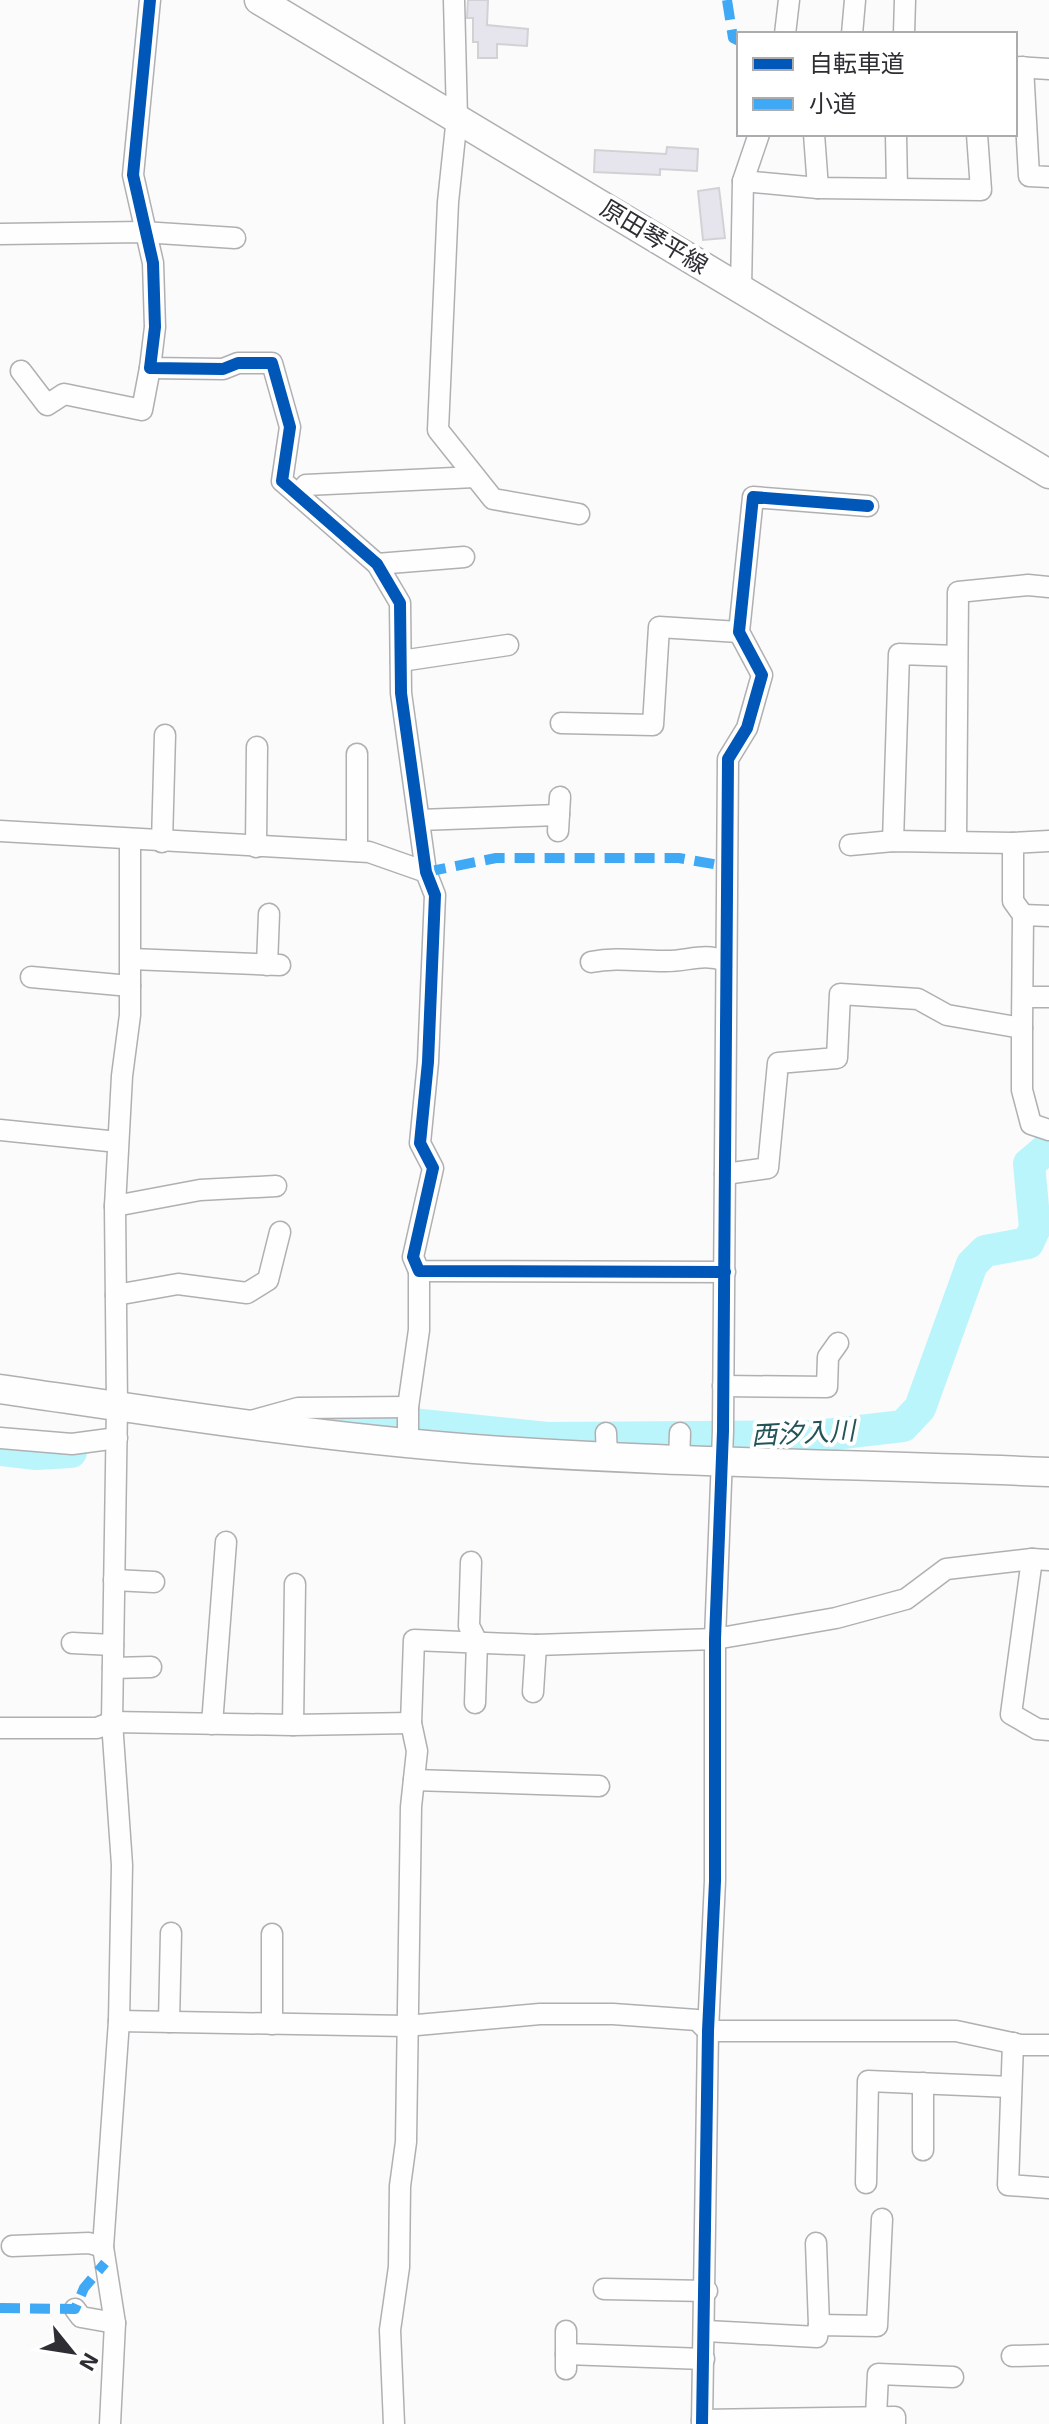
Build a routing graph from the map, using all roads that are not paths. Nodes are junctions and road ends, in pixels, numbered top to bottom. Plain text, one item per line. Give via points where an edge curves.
1 (150, 0) edge
2 (259, 0) edge
3 (454, 0) edge
4 (789, 0) edge
5 (855, 0) edge
6 (905, 0) edge
7 (785, 32) edge
8 (852, 32) edge
9 (904, 32) edge
10 (1019, 67) edge
11 (1049, 69) edge
12 (457, 117) junction
13 (758, 136) edge
14 (814, 136) edge
15 (896, 136) edge
16 (977, 136) edge
17 (1049, 177) edge
18 (743, 181) junction
19 (818, 188) junction
20 (897, 188) junction
21 (143, 232) junction
22 (0, 234) edge
23 (235, 238) dead end
24 (741, 289) junction
25 (150, 368) junction
26 (21, 371) dead end
27 (1049, 474) edge
28 (475, 477) junction
29 (298, 495) junction
30 (868, 506) dead end
31 (579, 514) dead end
32 (464, 557) dead end
33 (377, 564) junction
34 (1049, 587) edge
35 (739, 632) junction
36 (508, 645) dead end
37 (957, 656) junction
38 (401, 661) junction
39 (561, 723) dead end
40 (165, 735) dead end
41 (257, 747) dead end
42 (357, 754) dead end
43 (559, 814) dead end
44 (419, 820) junction
45 (0, 831) edge
46 (130, 840) junction
47 (893, 841) junction
48 (956, 841) junction
49 (1049, 841) edge
50 (162, 842) junction
51 (1013, 843) junction
52 (850, 845) dead end
53 (256, 847) junction
54 (357, 851) junction
55 (426, 872) junction
56 (269, 914) dead end
57 (1023, 915) junction
58 (1049, 916) edge
59 (131, 959) junction
60 (726, 961) junction
61 (591, 962) dead end
62 (31, 977) dead end
63 (130, 986) junction
64 (1023, 997) junction
65 (1049, 997) edge
66 (1022, 1028) junction
67 (0, 1130) edge
68 (1049, 1130) edge
69 (118, 1142) junction
70 (725, 1174) junction
71 (276, 1186) dead end
72 (115, 1206) junction
73 (280, 1232) dead end
74 (419, 1271) junction
75 (725, 1272) junction
76 (116, 1295) junction
77 (838, 1343) dead end
78 (723, 1386) junction
79 (0, 1389) edge
80 (117, 1406) junction
81 (408, 1424) junction
82 (0, 1438) edge
83 (117, 1438) junction
84 (722, 1446) junction
85 (1049, 1472) edge
86 (226, 1542) dead end
87 (1041, 1560) edge
88 (471, 1562) dead end
89 (114, 1580) junction
90 (154, 1582) dead end
91 (295, 1584) dead end
92 (715, 1639) junction
93 (477, 1642) junction
94 (72, 1643) dead end
95 (113, 1645) junction
96 (536, 1645) junction
97 (151, 1667) dead end
98 (113, 1668) junction
99 (533, 1692) dead end
100 (475, 1703) dead end
101 (112, 1722) junction
102 (411, 1723) junction
103 (212, 1724) junction
104 (293, 1725) junction
105 (0, 1728) edge
106 (1049, 1730) edge
107 (414, 1780) junction
108 (599, 1786) dead end
109 (171, 1933) dead end
110 (272, 1934) dead end
111 (119, 2021) junction
112 (169, 2022) junction
113 (272, 2024) junction
114 (406, 2026) junction
115 (708, 2031) junction
116 (1013, 2043) junction
117 (1049, 2045) edge
118 (923, 2083) junction
119 (1011, 2087) junction
120 (923, 2150) dead end
121 (866, 2183) dead end
122 (1049, 2188) edge
123 (882, 2219) dead end
124 (816, 2243) dead end
125 (12, 2246) dead end
126 (103, 2247) junction
127 (604, 2289) dead end
128 (707, 2291) junction
129 (75, 2309) dead end
130 (115, 2323) junction
131 (819, 2325) junction
132 (566, 2331) dead end
133 (706, 2331) junction
134 (1049, 2355) edge
135 (1012, 2356) dead end
136 (704, 2359) junction
137 (953, 2377) dead end
138 (885, 2421) edge
139 (702, 2422) edge
140 (805, 2422) edge
141 (110, 2424) edge
142 (394, 2424) edge

1 - 21 street via 133,175
2 - 12 street, 原田琴平線
3 - 12 street
4 - 7 street
5 - 8 street
6 - 9 street
10 - 11 street
10 - 17 street via 1029,176
12 - 24 street, 原田琴平線
12 - 28 street via 438,430
13 - 18 street
14 - 19 street
15 - 20 street
16 - 20 street via 981,190
18 - 19 street
18 - 24 street
19 - 20 street
21 - 22 street
21 - 23 street
21 - 25 street via 153,263
24 - 27 street, 原田琴平線
25 - 26 street via 142,410 64,394 47,405
25 - 29 street via 272,363 290,427 282,481
28 - 29 street via 306,485
28 - 31 street via 493,499
29 - 33 street
30 - 35 street via 753,497
32 - 33 street
33 - 38 street via 400,603
34 - 37 street via 958,592
35 - 39 street via 659,627 653,725
35 - 60 street via 762,675 747,728 728,759
36 - 38 street
37 - 47 street via 899,654
37 - 48 street
38 - 44 street
40 - 50 street
41 - 53 street
42 - 54 street
43 - 44 street
44 - 55 street
45 - 46 street
46 - 50 street
46 - 59 street
47 - 48 street
47 - 52 street
48 - 51 street
49 - 51 street
50 - 53 street
51 - 57 street via 1013,901
53 - 54 street
54 - 55 street
55 - 74 street via 435,895 420,1143 433,1168 413,1257
56 - 59 street via 274,965
57 - 58 street
57 - 64 street
59 - 63 street
60 - 61 street via 709,955 666,962
60 - 70 street
62 - 63 street
63 - 69 street
64 - 65 street
64 - 66 street
66 - 68 street via 1022,1090 1031,1124
66 - 70 street via 947,1015 918,999 840,994 837,1058 778,1063 768,1168
67 - 69 street
69 - 72 street
70 - 75 street
71 - 72 street via 200,1190
72 - 76 street
73 - 76 street via 268,1280 247,1293 178,1284
74 - 75 street
74 - 81 street via 419,1330
75 - 78 street
76 - 80 street
77 - 78 street via 828,1357 827,1387
78 - 84 street
79 - 80 street
80 - 81 street via 239,1424
80 - 83 street
81 - 84 street via 537,1442
82 - 83 street via 72,1444
83 - 89 street
84 - 85 street
84 - 92 street
86 - 103 street
87 - 92 street via 946,1569 906,1599 836,1618
87 - 106 street via 1011,1714
88 - 93 street via 469,1626
89 - 90 street
89 - 95 street
91 - 104 street
92 - 96 street
92 - 115 street via 715,1881
93 - 96 street
93 - 100 street
93 - 102 street via 414,1640
94 - 95 street
95 - 98 street
96 - 99 street
97 - 98 street
98 - 101 street
101 - 103 street
101 - 105 street via 97,1728
101 - 111 street via 122,1865
102 - 104 street
102 - 107 street via 417,1751
103 - 104 street
107 - 108 street via 536,1774
107 - 114 street
109 - 112 street
110 - 113 street
111 - 112 street
111 - 126 street
112 - 113 street
113 - 114 street
114 - 115 street via 540,2014 613,2014 697,2020
114 - 142 street via 406,2142 390,2330
115 - 116 street via 956,2031
115 - 128 street
116 - 117 street
116 - 119 street
118 - 119 street
118 - 120 street
118 - 121 street via 868,2081
119 - 122 street via 1008,2185
123 - 131 street via 877,2326
124 - 131 street
125 - 126 street
126 - 130 street
127 - 128 street
128 - 133 street
129 - 130 street via 81,2317
130 - 141 street
131 - 133 street via 817,2337
132 - 136 street via 566,2361
133 - 136 street
134 - 135 street
136 - 139 street
137 - 138 street via 878,2374
138 - 140 street
139 - 140 street

